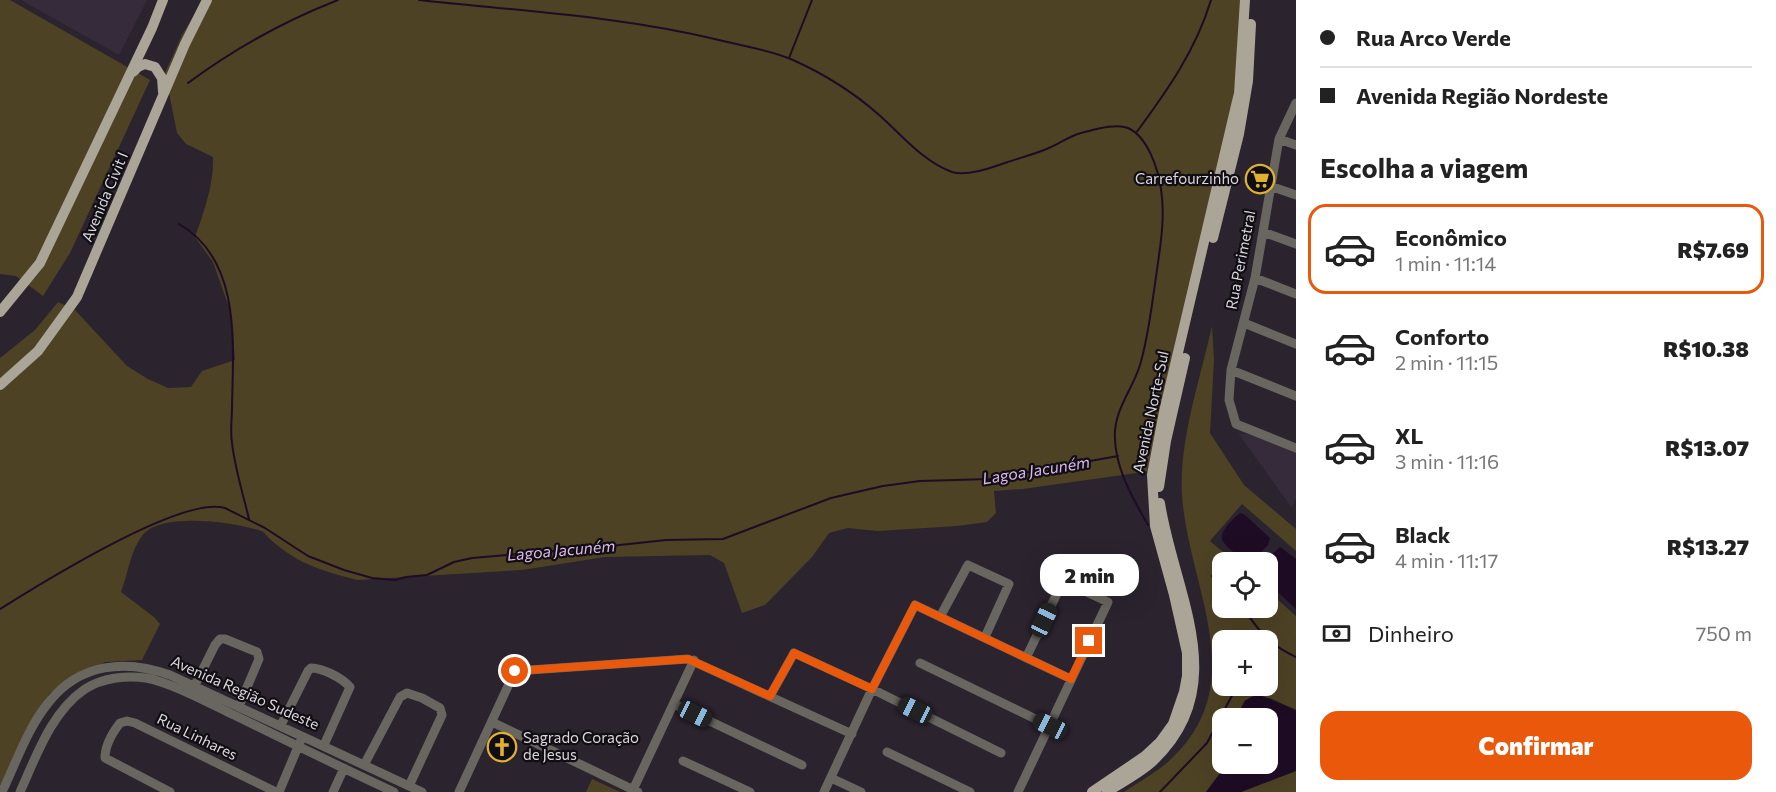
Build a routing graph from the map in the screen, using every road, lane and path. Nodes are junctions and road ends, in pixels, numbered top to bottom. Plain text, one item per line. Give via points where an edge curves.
1 (163, 0) edge
2 (207, 0) edge
3 (1245, 0) edge
4 (1252, 0) edge
5 (129, 77) junction
6 (163, 96) junction
7 (1296, 103) edge
8 (1279, 139) junction
9 (1296, 145) edge
10 (1270, 186) junction
11 (1296, 195) edge
12 (1263, 232) junction
13 (1296, 244) edge
14 (1255, 278) junction
15 (1296, 294) edge
16 (0, 312) edge
17 (1244, 323) junction
18 (1296, 344) edge
19 (1231, 370) junction
20 (0, 385) edge
21 (1296, 396) edge
22 (1296, 448) edge
23 (940, 617) junction
24 (985, 637) junction
25 (1026, 658) junction
26 (694, 660) junction
27 (920, 663) dead end
28 (1071, 679) junction
29 (195, 685) junction
30 (872, 689) junction
31 (770, 696) junction
32 (235, 704) junction
33 (674, 704) junction
34 (225, 711) junction
35 (492, 722) junction
36 (280, 724) junction
37 (1050, 726) junction
38 (852, 734) junction
39 (301, 735) junction
40 (324, 745) junction
41 (299, 747) junction
42 (887, 752) dead end
43 (1001, 753) dead end
44 (683, 761) dead end
45 (364, 765) junction
46 (802, 765) dead end
47 (344, 768) junction
48 (831, 778) junction
49 (410, 786) junction
50 (387, 791) edge
51 (634, 791) edge
52 (3, 792) edge
53 (20, 792) edge
54 (170, 792) edge
55 (277, 792) edge
56 (333, 792) edge
57 (422, 792) edge
58 (459, 792) edge
59 (750, 792) edge
60 (824, 792) edge
61 (861, 792) edge
62 (969, 792) edge
63 (1018, 792) edge
64 (1092, 792) edge
65 (1107, 792) edge

1 - 5 main road, Avenida Civit I
2 - 6 main road, Avenida Civit I
3 - 64 main road, Avenida Norte-Sul via 1239,93 1152,475 1155,526 1187,653 1184,692 1178,715 1160,742
4 - 65 main road, Avenida Norte-Sul via 1248,81 1239,134 1159,481 1164,528 1193,639 1191,697 1182,723 1159,754
5 - 6 main road via 145,64 155,67 162,78
5 - 16 main road, Avenida Civit I via 40,263
6 - 20 main road, Avenida Civit I via 77,297 38,351
7 - 8 street, Rua Perimetral
8 - 9 street
8 - 10 street, Rua Perimetral
10 - 11 street
10 - 12 street, Rua Perimetral
12 - 13 street
12 - 14 street, Rua Perimetral
14 - 15 street
14 - 17 street, Rua Perimetral
17 - 18 street
17 - 19 street, Rua Perimetral
19 - 21 street
19 - 22 street, Rua Perimetral via 1229,400 1236,424
23 - 24 street
23 - 24 street via 968,564 1009,584
23 - 30 street via 915,605
24 - 25 street
25 - 28 street
25 - 28 street via 1063,581 1108,602
26 - 31 street
26 - 33 street
26 - 35 street via 515,671
27 - 37 street
28 - 37 street
29 - 32 street, Avenida Região Sudeste
29 - 32 street via 217,641 225,639 257,652 260,657
29 - 52 street, Avenida Região Sudeste via 141,666 108,667 82,676 48,702
30 - 31 street via 794,653
30 - 38 street
30 - 43 street
31 - 38 street
32 - 34 street
32 - 36 street, Avenida Região Sudeste
33 - 46 street
33 - 51 street
34 - 41 street, Avenida Região Sudeste
34 - 53 street, Avenida Região Sudeste via 148,678 123,677 96,684 75,697 60,714
35 - 51 street
35 - 58 street
36 - 39 street, Avenida Região Sudeste
36 - 40 street via 309,669 318,668 350,688
37 - 63 street
38 - 48 street
39 - 40 street, Avenida Região Sudeste
39 - 41 street
40 - 45 street, Avenida Região Sudeste
41 - 47 street, Avenida Região Sudeste
41 - 55 street
42 - 62 street
44 - 59 street
45 - 49 street, Avenida Região Sudeste
45 - 49 street via 400,697 407,693 422,698 440,708 442,715
47 - 50 street, Avenida Região Sudeste
47 - 56 street
48 - 60 street
48 - 61 street
49 - 57 street, Avenida Região Sudeste
54 - 55 street, Rua Linhares via 108,761 105,756 120,723 130,722

